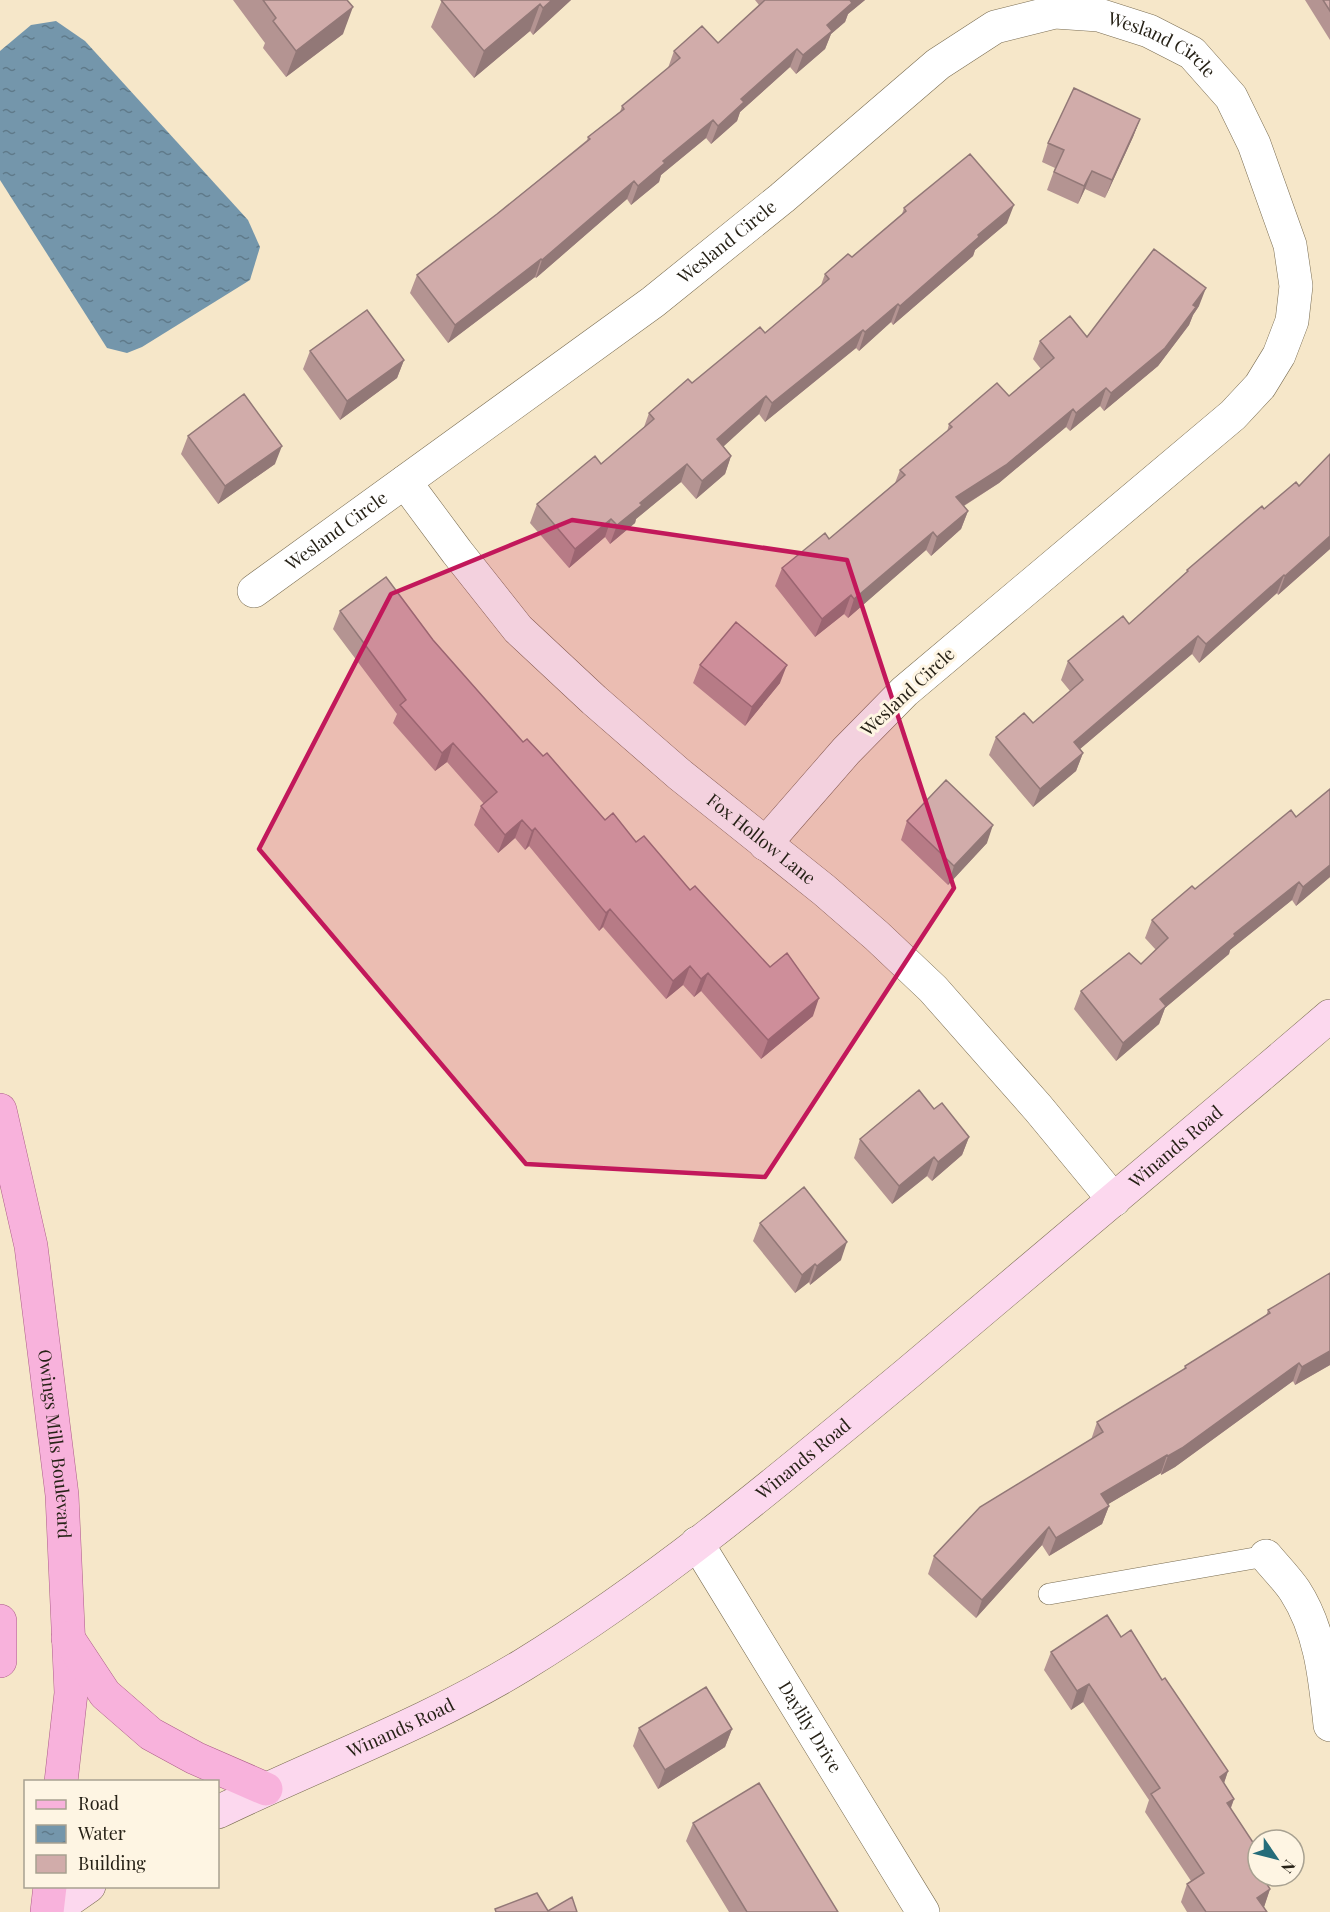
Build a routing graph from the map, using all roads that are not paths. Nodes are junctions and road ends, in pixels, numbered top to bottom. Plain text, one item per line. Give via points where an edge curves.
1 (405, 482) junction
2 (254, 591) dead end
3 (765, 844) junction
4 (1330, 1016) edge
5 (0, 1110) edge
6 (1114, 1200) junction
7 (697, 1543) junction
8 (1266, 1556) joint
9 (1049, 1594) dead end
10 (0, 1621) edge
11 (68, 1638) junction
12 (0, 1661) edge
13 (1330, 1725) edge
14 (61, 1780) edge
15 (266, 1789) junction
16 (219, 1812) edge
17 (50, 1888) edge
18 (88, 1888) edge
19 (47, 1912) edge
20 (52, 1912) edge
21 (923, 1912) edge

1 - 2 street, Wesland Circle
1 - 3 street, Fox Hollow Lane via 518,629 679,774
1 - 3 street, Wesland Circle via 653,302 938,64 996,27 1055,12 1099,15 1149,31 1192,53 1231,97 1254,144 1290,245 1296,286 1292,321 1279,355 1260,386 1233,415 905,690
3 - 6 street, Fox Hollow Lane via 824,890 933,989
4 - 6 street, Winands Road
5 - 11 main road, Owings Mills Boulevard via 32,1246 62,1495
6 - 7 street, Winands Road via 808,1456
7 - 15 street, Winands Road via 617,1605 521,1667 447,1707
7 - 21 street, Daylily Drive
8 - 9 lane
8 - 13 street via 1296,1592 1310,1623 1323,1660
10 - 12 main road
11 - 14 main road, Owings Mills Boulevard via 71,1693
11 - 15 main road via 105,1694 151,1734
15 - 16 street, Winands Road
17 - 19 main road
18 - 20 street

